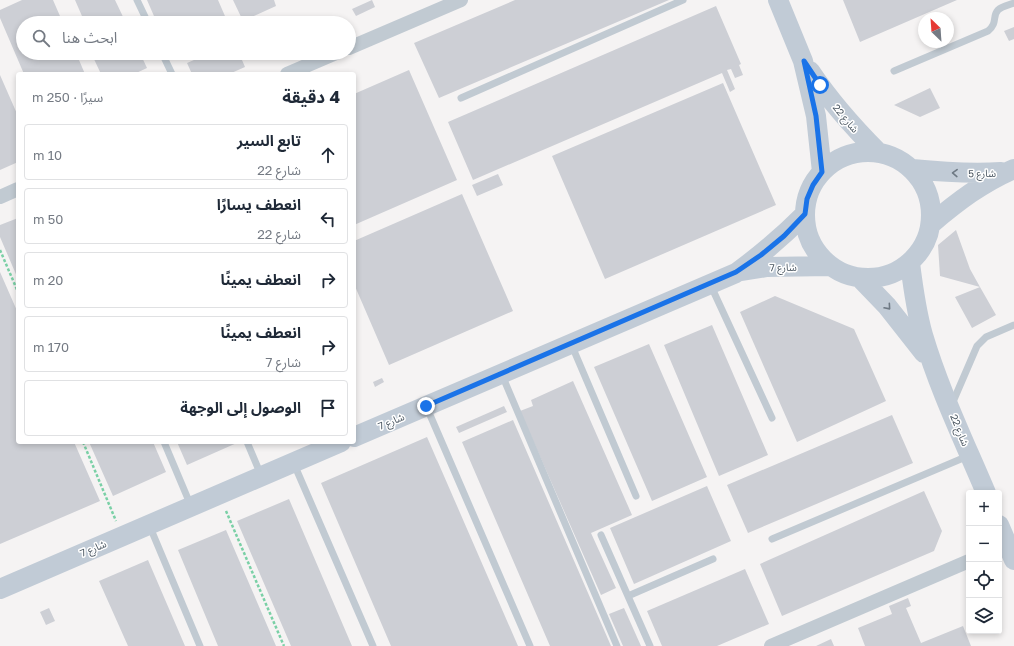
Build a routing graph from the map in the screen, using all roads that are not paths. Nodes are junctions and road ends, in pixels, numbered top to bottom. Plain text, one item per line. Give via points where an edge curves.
1 (137, 0) edge
2 (461, 0) edge
3 (683, 0) edge
4 (778, 0) edge
5 (1014, 3) edge
6 (145, 16) edge
7 (356, 45) edge
8 (165, 60) edge
9 (320, 60) edge
10 (804, 61) junction
11 (894, 71) dead end
12 (171, 72) edge
13 (292, 72) edge
14 (461, 98) dead end
15 (878, 152) junction
16 (912, 169) junction
17 (1011, 171) edge
18 (822, 172) junction
19 (16, 190) edge
20 (0, 197) edge
21 (805, 214) junction
22 (931, 224) junction
23 (910, 263) junction
24 (830, 266) junction
25 (736, 272) junction
26 (862, 279) junction
27 (710, 284) junction
28 (1014, 325) edge
29 (571, 343) junction
30 (934, 368) junction
31 (501, 373) junction
32 (426, 406) junction
33 (950, 407) junction
34 (772, 418) dead end
35 (356, 436) edge
36 (165, 444) edge
37 (248, 444) edge
38 (332, 444) edge
39 (970, 455) junction
40 (294, 462) junction
41 (262, 476) junction
42 (985, 490) edge
43 (636, 496) dead end
44 (191, 507) junction
45 (149, 525) junction
46 (1000, 526) edge
47 (601, 535) dead end
48 (772, 539) dead end
49 (1007, 551) edge
50 (713, 559) dead end
51 (967, 562) edge
52 (0, 589) edge
53 (628, 596) junction
54 (200, 646) edge
55 (373, 646) edge
56 (530, 646) edge
57 (617, 646) edge
58 (650, 646) edge
59 (771, 646) edge

1 - 6 lane
2 - 7 street
3 - 14 lane
4 - 10 street, شارع 22
5 - 11 lane via 999,9 994,24 988,31
8 - 12 lane
9 - 13 street
10 - 15 street, شارع 22 via 838,109
10 - 18 street, شارع 22 via 816,116
15 - 16 street via 896,158
15 - 18 street via 858,153 838,160
17 -> 16 street, شارع 5 via 976,174
16 - 22 street via 924,185 931,204
17 - 22 street, شارع 5 via 980,186
18 - 21 street via 807,199
19 - 20 street
21 - 24 street via 808,234 816,252
21 - 25 street, شارع 7 via 784,236
22 - 23 street via 924,246
23 - 26 street via 895,273 879,278
23 - 30 street, شارع 22 via 916,306
24 - 25 street, شارع 7 via 767,267
24 - 26 street
25 - 27 street, شارع 7
26 -> 30 street, شارع 22 via 888,306
27 - 29 street, شارع 7
27 - 34 lane
28 - 33 lane via 986,337 977,346
29 - 31 street, شارع 7
29 - 43 lane
30 - 33 street, شارع 22
31 - 32 street, شارع 7
31 - 57 lane
32 - 35 street, شارع 7
32 - 56 lane
33 - 39 street, شارع 22
36 - 44 lane
37 - 41 lane
38 - 40 street, شارع 7
39 - 42 street, شارع 22
39 - 48 lane
40 - 41 street, شارع 7
40 - 55 lane
41 - 44 street, شارع 7
44 - 45 street, شارع 7
45 - 52 street, شارع 7
45 - 54 lane
46 - 49 street
47 - 53 lane
50 - 53 lane
51 - 59 street
53 - 58 lane

